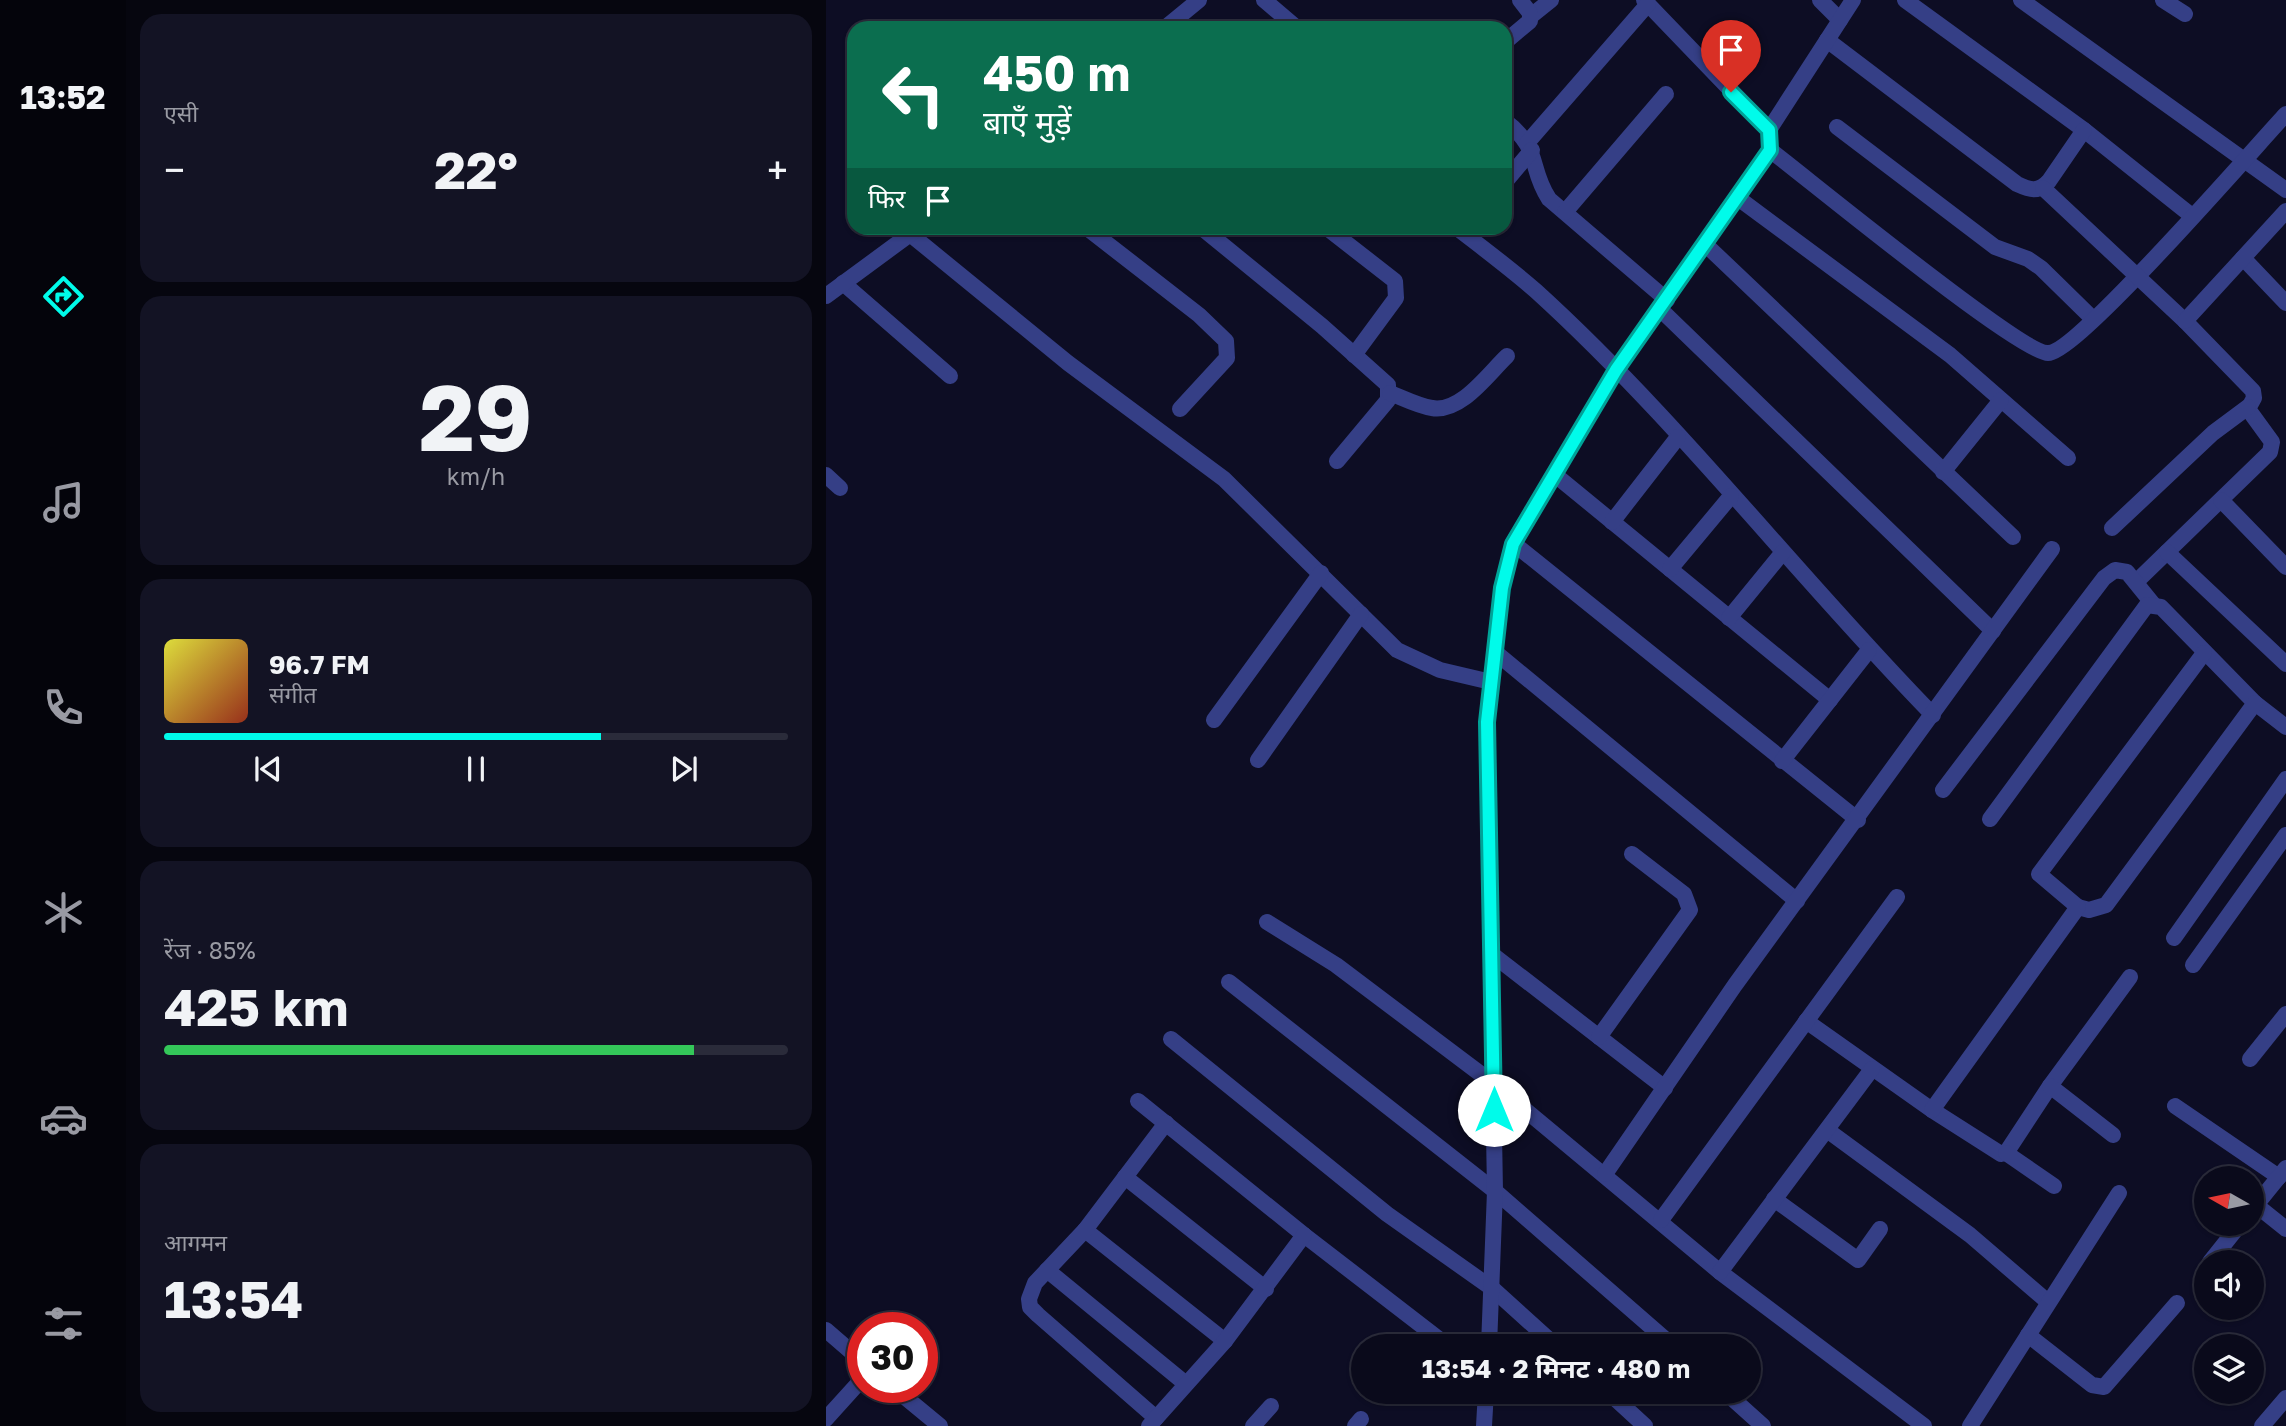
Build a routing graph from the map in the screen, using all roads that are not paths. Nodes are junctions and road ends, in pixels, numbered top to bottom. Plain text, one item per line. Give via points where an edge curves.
1 (1199, 0) edge
2 (1264, 0) edge
3 (1520, 0) edge
4 (1551, 0) edge
5 (1820, 0) edge
6 (1853, 0) edge
7 (1905, 0) edge
8 (2021, 0) edge
9 (2163, 0) edge
10 (1646, 2) edge
11 (2185, 14) dead end
12 (1531, 16) junction
13 (1840, 20) junction
14 (1174, 21) edge
15 (1289, 21) edge
16 (1512, 37) edge
17 (1828, 40) junction
18 (1666, 94) dead end
19 (2286, 114) edge
20 (1837, 127) dead end
21 (1512, 128) edge
22 (1769, 130) junction
23 (2084, 130) junction
24 (1530, 146) junction
25 (1770, 150) junction
26 (2245, 159) junction
27 (1512, 172) edge
28 (2043, 188) junction
29 (2286, 190) edge
30 (1738, 198) junction
31 (2286, 211) edge
32 (1565, 212) junction
33 (2192, 216) junction
34 (910, 235) edge
35 (920, 235) edge
36 (1096, 235) edge
37 (1210, 235) edge
38 (1336, 235) edge
39 (1466, 235) edge
40 (1706, 245) junction
41 (2243, 258) junction
42 (2136, 277) junction
43 (843, 284) junction
44 (826, 296) edge
45 (2286, 303) edge
46 (1664, 305) junction
47 (2093, 319) junction
48 (2185, 321) junction
49 (1354, 355) junction
50 (1507, 356) dead end
51 (1616, 370) junction
52 (950, 376) dead end
53 (1390, 393) junction
54 (2001, 400) junction
55 (2248, 407) junction
56 (1180, 409) dead end
57 (1678, 437) junction
58 (2068, 458) dead end
59 (1337, 461) dead end
60 (1943, 472) junction
61 (1554, 474) junction
62 (826, 475) edge
63 (840, 488) dead end
64 (1731, 496) junction
65 (2221, 500) junction
66 (1612, 522) junction
67 (2112, 528) dead end
68 (2013, 537) dead end
69 (1513, 544) junction
70 (2052, 549) dead end
71 (1783, 552) junction
72 (2167, 552) junction
73 (2286, 567) edge
74 (1670, 569) junction
75 (1321, 573) junction
76 (2136, 582) junction
77 (2153, 604) junction
78 (1361, 614) junction
79 (1729, 618) junction
80 (1993, 631) junction
81 (1869, 650) junction
82 (1494, 652) junction
83 (2204, 653) junction
84 (2286, 664) edge
85 (1491, 682) junction
86 (1830, 700) junction
87 (2256, 703) junction
88 (1933, 715) junction
89 (1214, 720) dead end
90 (2286, 727) edge
91 (1258, 760) dead end
92 (1782, 761) junction
93 (2286, 779) edge
94 (1943, 790) dead end
95 (1990, 819) dead end
96 (1858, 820) junction
97 (2286, 835) edge
98 (1632, 854) dead end
99 (1897, 897) dead end
100 (1797, 901) junction
101 (2078, 906) junction
102 (1267, 922) dead end
103 (2174, 938) dead end
104 (1493, 955) junction
105 (2193, 965) dead end
106 (2130, 977) dead end
107 (1229, 982) dead end
108 (2286, 1014) edge
109 (1806, 1021) junction
110 (1599, 1037) junction
111 (1171, 1039) dead end
112 (2250, 1059) dead end
113 (1872, 1069) junction
114 (1494, 1084) junction
115 (2050, 1086) junction
116 (1665, 1088) junction
117 (1138, 1101) dead end
118 (2175, 1106) dead end
119 (1932, 1110) junction
120 (1166, 1124) junction
121 (1827, 1130) junction
122 (2113, 1135) dead end
123 (2006, 1153) junction
124 (2282, 1172) edge
125 (1605, 1174) junction
126 (1125, 1177) junction
127 (2054, 1186) dead end
128 (1495, 1191) junction
129 (2119, 1194) dead end
130 (2264, 1195) edge
131 (1774, 1199) junction
132 (2264, 1215) edge
133 (1661, 1220) junction
134 (1880, 1229) dead end
135 (2286, 1229) edge
136 (1085, 1230) junction
137 (1304, 1235) junction
138 (2231, 1236) edge
139 (2220, 1250) edge
140 (1047, 1270) junction
141 (1720, 1272) junction
142 (1266, 1289) junction
143 (1493, 1289) junction
144 (2048, 1302) junction
145 (2177, 1303) dead end
146 (826, 1329) edge
147 (1432, 1334) edge
148 (1490, 1334) edge
149 (1543, 1334) edge
150 (1660, 1334) edge
151 (2028, 1335) junction
152 (1225, 1341) junction
153 (847, 1348) edge
154 (1186, 1384) junction
155 (847, 1396) edge
156 (2286, 1398) edge
157 (912, 1403) edge
158 (1485, 1404) edge
159 (1621, 1404) edge
160 (1738, 1404) edge
161 (1271, 1406) dead end
162 (826, 1419) edge
163 (1153, 1422) edge
164 (940, 1426) edge
165 (1253, 1426) edge
166 (1484, 1426) edge
167 (1645, 1426) edge
168 (1763, 1426) edge
169 (1924, 1426) edge
170 (1970, 1426) edge
171 (2262, 1426) edge

1 - 14 street
2 - 15 street
3 - 12 street
4 - 12 street
5 - 13 street
6 - 13 street
7 - 23 street
8 - 26 street
9 - 11 street
10 - 22 street
10 - 24 street
12 - 16 street
13 - 17 street
17 - 22 street
17 - 28 street via 2017,184 2031,190
18 - 32 street
19 - 26 street
20 - 47 street via 1995,247 2041,268
21 - 24 street
22 - 25 street
23 - 28 street
23 - 33 street
24 - 27 street
24 - 32 street via 1538,180 1549,199
25 - 30 street
25 - 47 street via 2000,328 2034,349 2055,352
26 - 29 street
26 - 33 street
28 - 42 street
30 - 40 street
30 - 54 street via 1950,355
31 - 41 street
32 - 46 street
33 - 42 street
34 - 43 street
35 - 75 street via 1068,363 1224,479
36 - 56 street via 1226,341 1227,358
37 - 49 street
38 - 49 street via 1398,288 1396,298
39 - 51 street via 1535,291
40 - 46 street
40 - 60 street
41 - 45 street
41 - 48 street
42 - 47 street
42 - 48 street
43 - 44 street
43 - 52 street
46 - 51 street
46 - 80 street
48 - 55 street via 2253,391
49 - 53 street via 1388,385
50 - 53 street via 1446,408 1431,408
51 - 57 street
51 - 61 street
53 - 59 street
54 - 58 street
54 - 60 street
55 - 65 street via 2269,436 2272,449
55 - 67 street via 2213,433
57 - 64 street
57 - 66 street
60 - 68 street
61 - 66 street
61 - 69 street
62 - 63 street
64 - 71 street
64 - 74 street
65 - 72 street
65 - 73 street
66 - 74 street
69 - 82 street
69 - 92 street
70 - 80 street
71 - 79 street
71 - 81 street
72 - 76 street
72 - 84 street
74 - 79 street
75 - 78 street
75 - 89 street
76 - 77 street
76 - 94 street via 2127,572 2116,570 2104,578
77 - 83 street
77 - 95 street via 2147,605
78 - 85 street via 1397,650 1415,660
78 - 91 street
79 - 86 street
80 - 88 street
81 - 86 street
81 - 88 street
82 - 85 street
82 - 100 street
83 - 87 street
83 - 101 street via 2039,874
85 - 104 street via 1487,722
86 - 92 street
87 - 90 street
87 - 101 street via 2106,905 2090,911
88 - 96 street
92 - 96 street
93 - 103 street
96 - 100 street
97 - 105 street
98 - 110 street via 1684,894 1690,910
99 - 109 street
100 - 116 street
101 - 119 street
102 - 114 street via 1336,965
104 - 110 street
104 - 114 street
106 - 115 street
107 - 128 street
108 - 112 street
109 - 113 street
109 - 133 street
110 - 116 street
111 - 143 street via 1387,1214
113 - 119 street
113 - 121 street
114 - 125 street
114 - 128 street
115 - 122 street
115 - 123 street
116 - 125 street
117 - 120 street
118 - 124 street
119 - 123 street via 1989,1148
120 - 126 street
120 - 137 street
121 - 131 street
121 - 144 street via 1970,1235
123 - 127 street
124 - 130 street
125 - 133 street
126 - 136 street
126 - 142 street
128 - 143 street
128 - 150 street
129 - 144 street
131 - 134 street via 1858,1260
131 - 141 street
132 - 135 street
133 - 141 street
136 - 140 street
136 - 152 street
137 - 142 street
137 - 147 street
138 - 139 street
140 - 154 street
140 - 163 street via 1035,1283 1030,1307
141 - 169 street
142 - 152 street
143 - 148 street
143 - 149 street
144 - 151 street
145 - 151 street via 2104,1387 2092,1385
146 - 153 street
151 - 170 street
152 - 154 street
154 - 163 street
155 - 162 street
156 - 171 street
157 - 164 street
158 - 166 street
159 - 167 street
160 - 168 street
161 - 165 street

